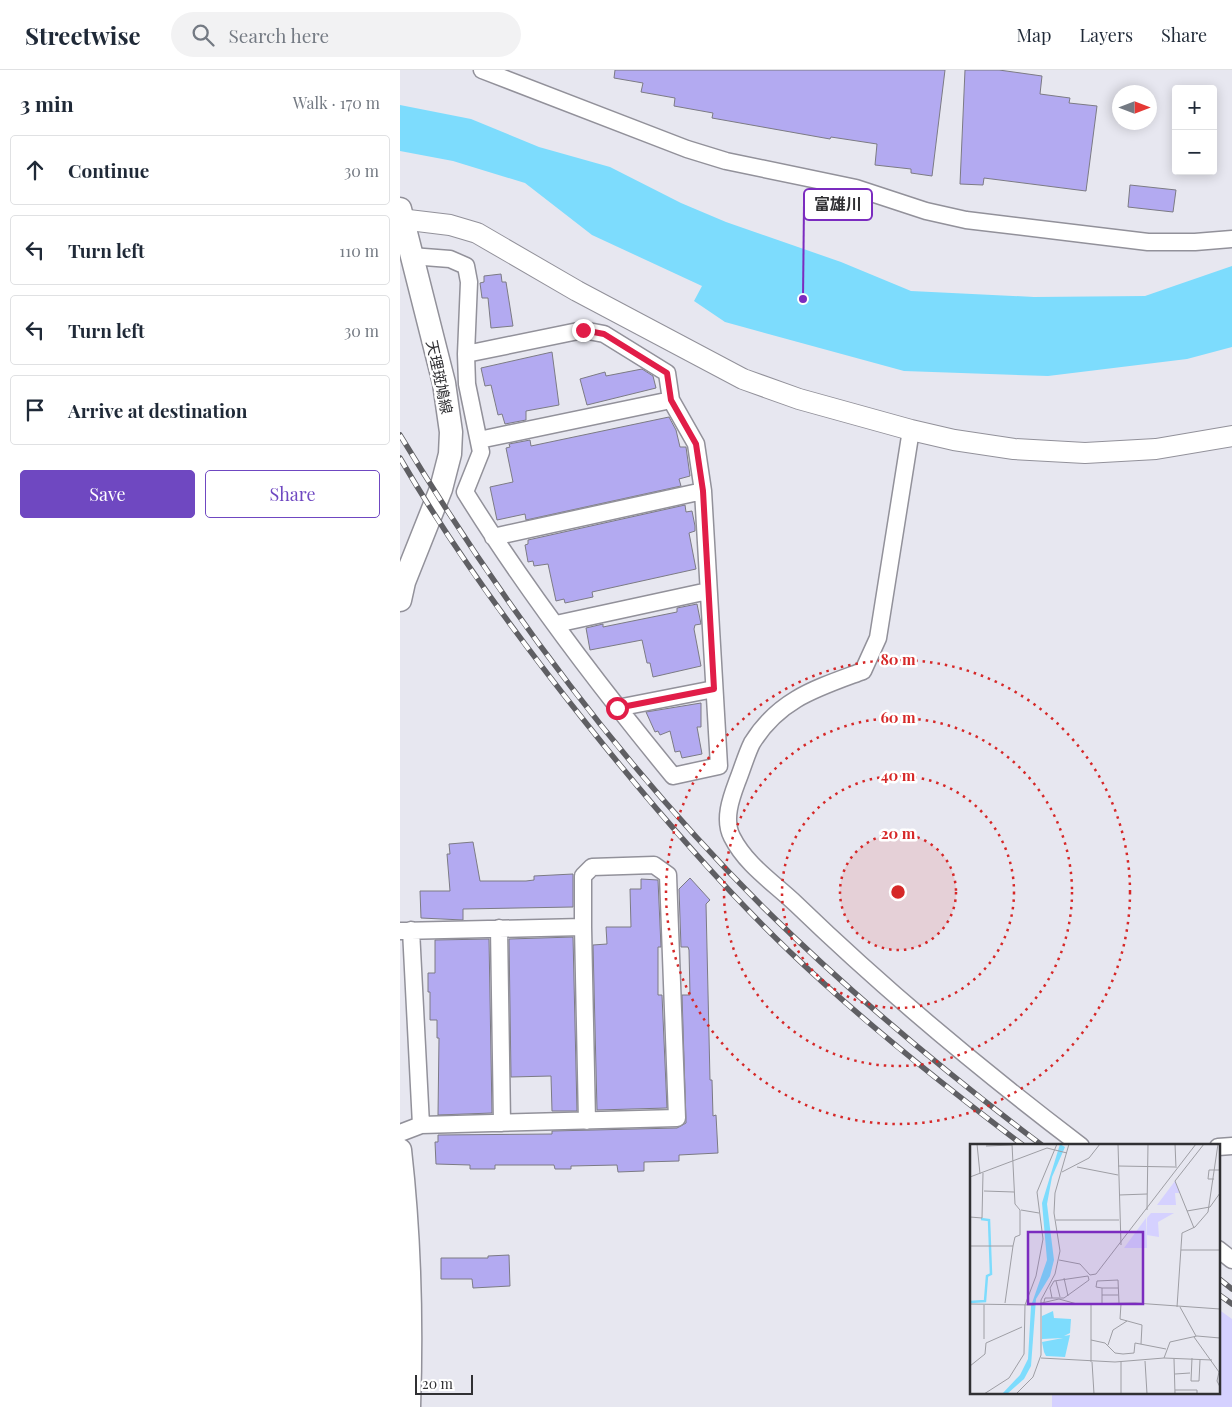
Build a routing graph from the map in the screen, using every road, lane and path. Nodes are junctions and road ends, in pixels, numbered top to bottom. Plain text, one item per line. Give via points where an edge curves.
1 (482, 70) edge
2 (401, 215) edge
3 (1232, 239) edge
4 (410, 256) junction
5 (466, 354) junction
6 (671, 400) junction
7 (911, 430) junction
8 (1232, 436) edge
9 (479, 440) junction
10 (703, 491) junction
11 (493, 537) junction
12 (708, 592) junction
13 (400, 600) edge
14 (556, 624) junction
15 (714, 689) junction
16 (617, 708) junction
17 (583, 927) junction
18 (499, 928) junction
19 (406, 930) edge
20 (587, 1121) junction
21 (502, 1123) junction
22 (421, 1125) junction
23 (400, 1132) edge
24 (1078, 1144) edge
25 (400, 1151) edge
26 (1220, 1251) edge
27 (1232, 1260) edge
28 (409, 1407) edge

1 - 3 street via 688,149 726,161 856,188 926,211 966,220 1148,242
2 - 4 main road, 天理斑鳩線
2 - 7 street via 477,233 577,291 743,379
4 - 5 street via 450,259 466,266 469,282
4 - 13 main road, 天理斑鳩線 via 444,383 450,432 447,470
5 - 6 street via 583,330 604,334 667,373
5 - 9 street via 467,384
6 - 9 street
6 - 10 street via 696,444
7 - 8 street via 1014,449 1085,453 1156,449
7 - 24 street via 878,638 862,671 815,688 776,712 752,744 727,815 731,836 751,864 849,956 943,1038
9 - 11 street via 482,452 465,492
10 - 11 street
10 - 12 street
11 - 14 street
12 - 14 street
12 - 15 street
14 - 16 street
15 - 16 street
15 - 16 street via 719,766 673,776
17 - 18 street
17 - 20 street
17 - 20 street via 583,876 592,867 654,865 668,875 677,1118
18 - 19 street
18 - 21 street
19 - 22 street
20 - 21 street
21 - 22 street
22 - 23 street
25 - 28 main road via 412,1320
26 - 27 street

